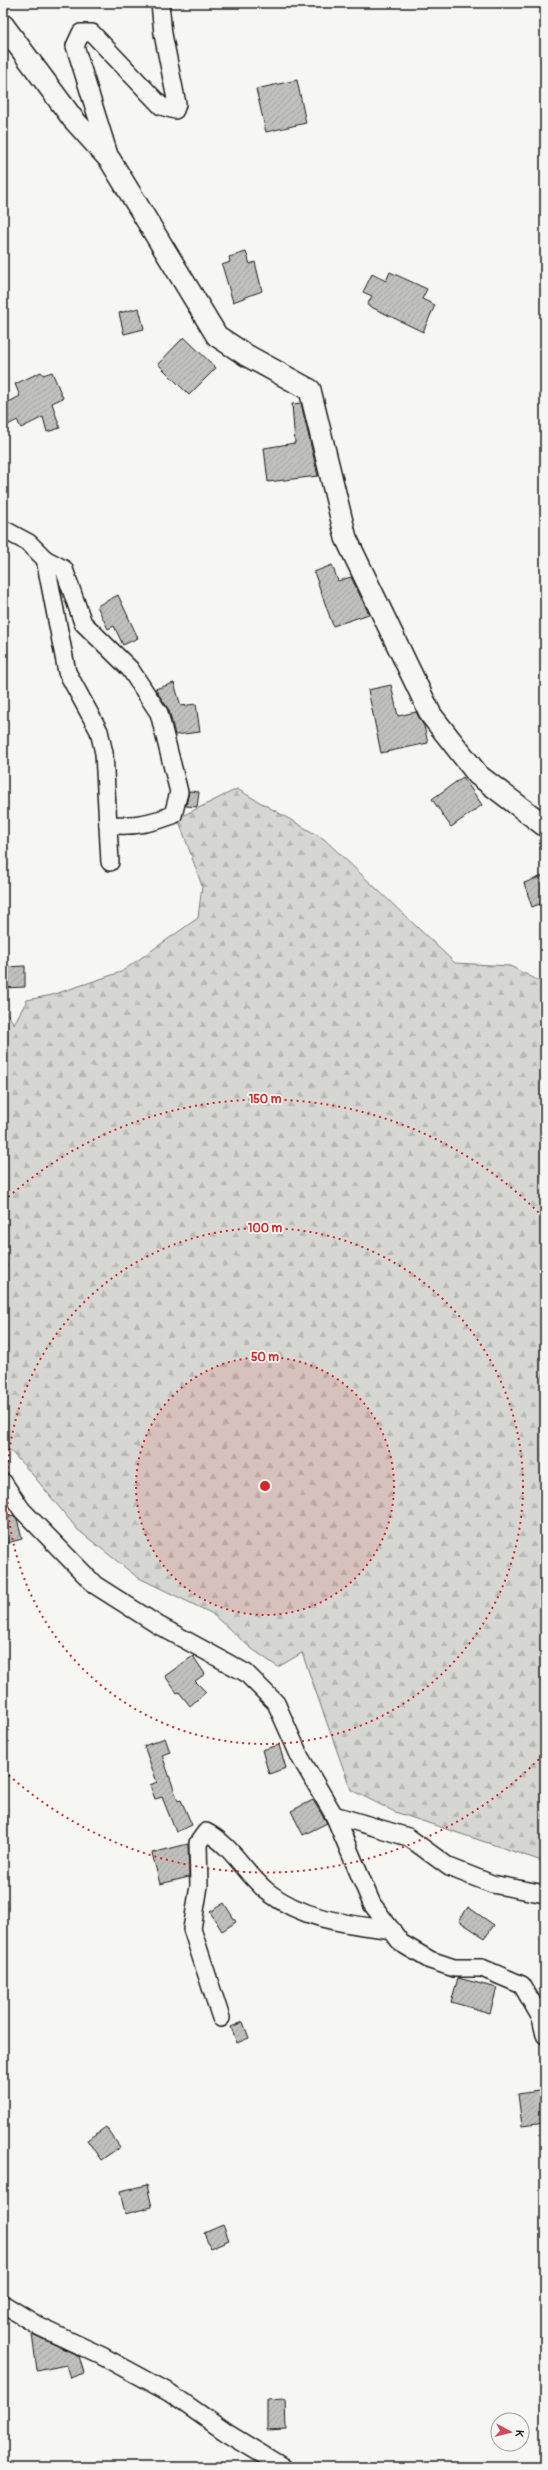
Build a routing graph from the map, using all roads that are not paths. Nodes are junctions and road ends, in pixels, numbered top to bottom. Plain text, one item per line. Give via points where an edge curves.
1 (160, 3) edge
2 (3, 25) edge
3 (110, 160) junction
4 (3, 529) edge
5 (44, 559) junction
6 (108, 824) junction
7 (545, 826) edge
8 (110, 862) dead end
9 (3, 1482) edge
10 (334, 1815) junction
11 (545, 1894) edge
12 (392, 1930) junction
13 (221, 2018) dead end
14 (545, 2036) edge
15 (3, 2304) edge
16 (283, 2467) edge

1 - 3 street via 163,34 178,104 175,110 161,106 92,33 81,33 75,46
2 - 3 street via 73,119
3 - 7 street via 217,336 310,390 346,538 431,716 478,775
4 - 5 street via 30,543
5 - 6 street via 67,672 99,731 104,753
5 - 6 street via 64,569 84,623 130,669 159,713 179,792 173,815 158,821 123,827
6 - 8 street
9 - 10 street via 22,1510 96,1585 158,1625 246,1673 276,1703 300,1757
10 - 11 street via 408,1838 449,1867 492,1884
10 - 12 street via 372,1904
12 - 13 street via 313,1917 268,1891 233,1854 206,1832 198,1843 199,1886 192,1929
12 - 14 street via 401,1943 430,1960 454,1968 482,1968 522,1984 541,2018
15 - 16 street via 40,2327 102,2356 170,2393 227,2433

